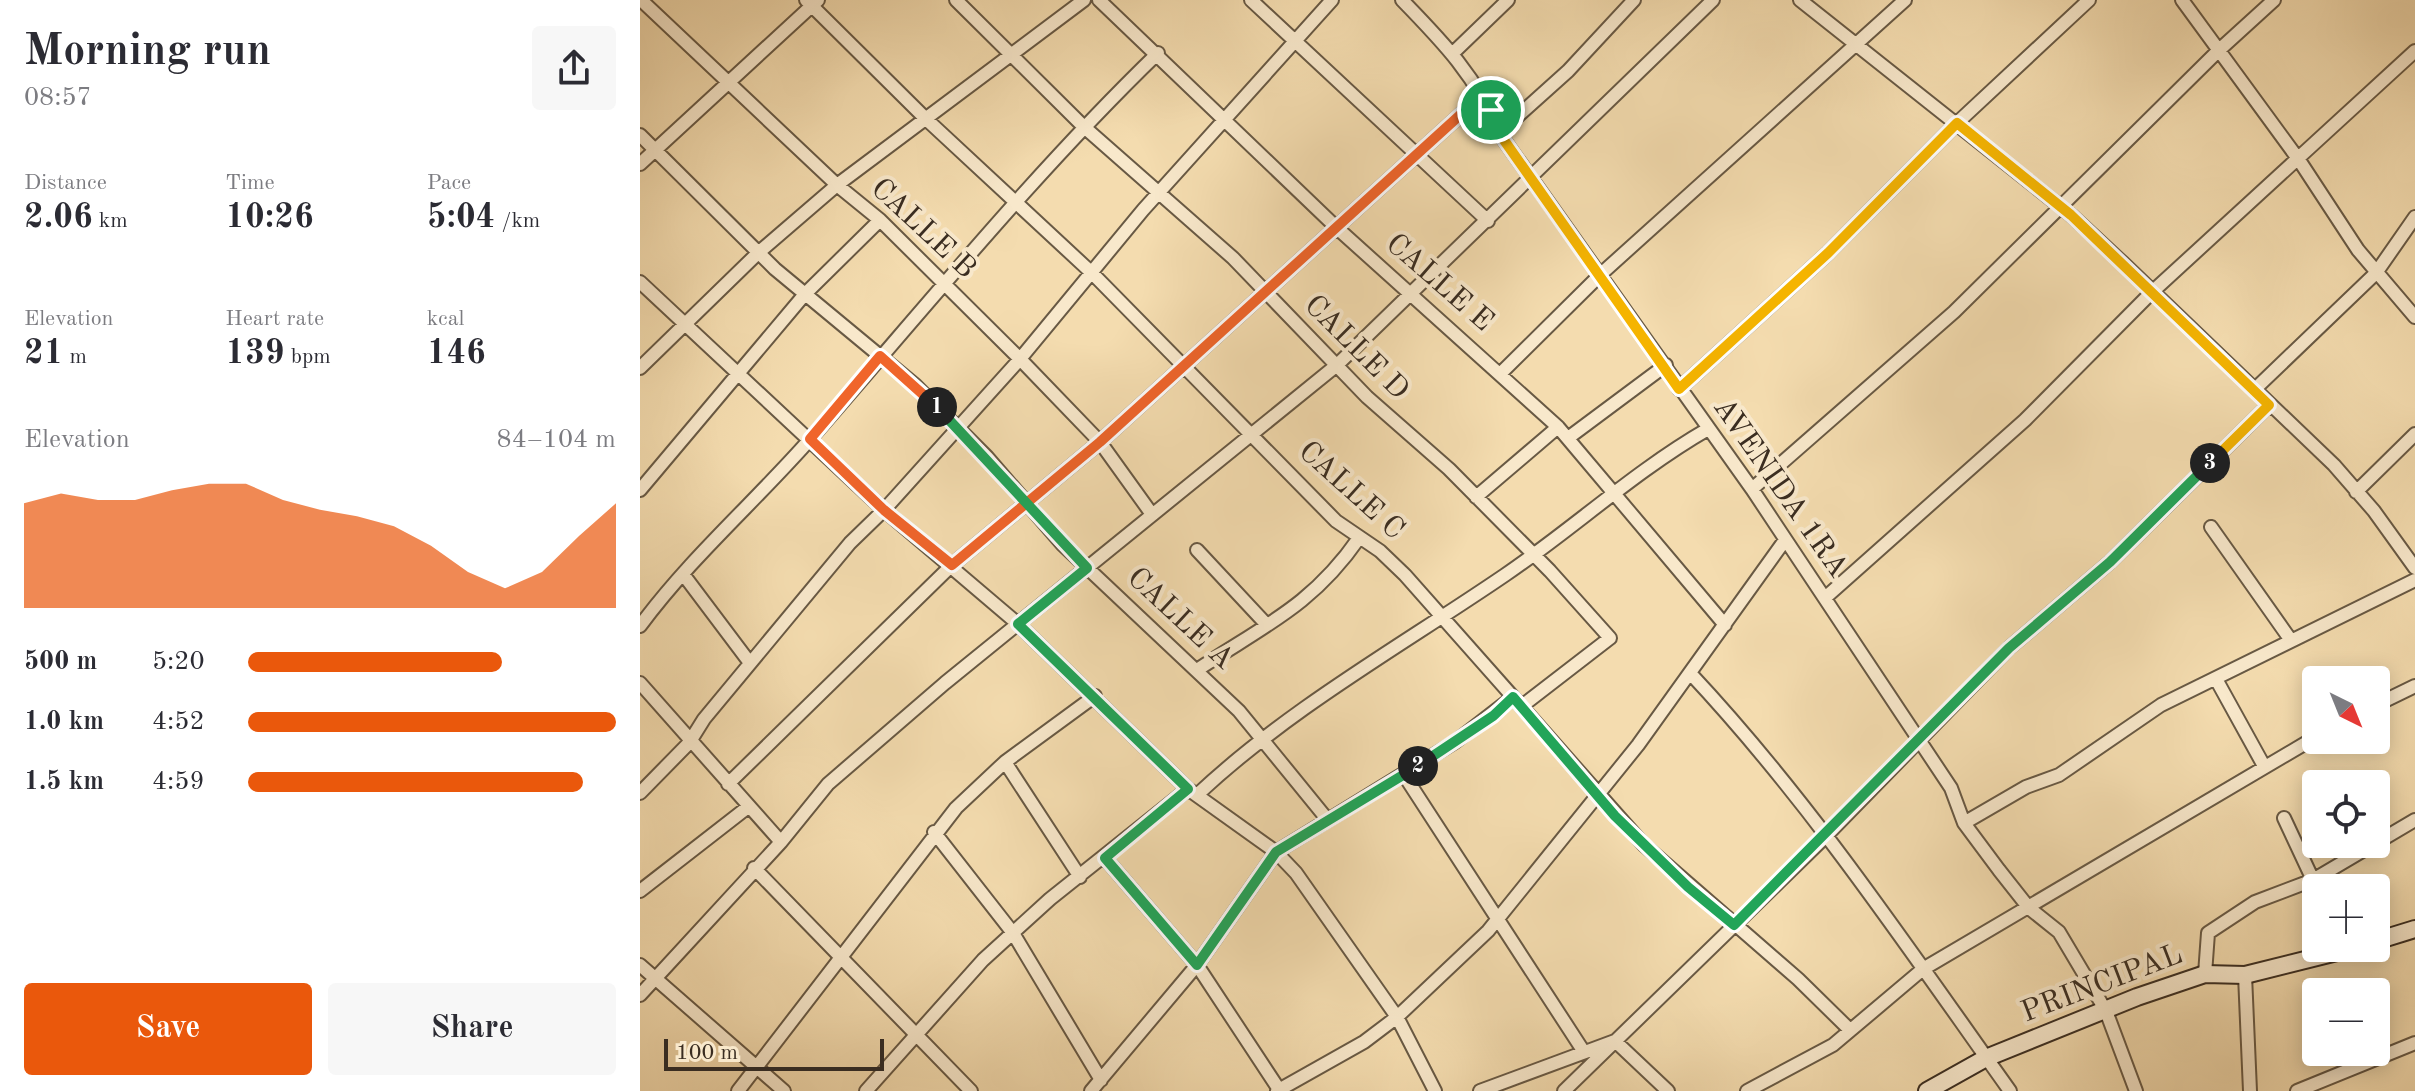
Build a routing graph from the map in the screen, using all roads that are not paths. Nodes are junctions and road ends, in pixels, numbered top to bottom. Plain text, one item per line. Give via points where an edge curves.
1 (641, 0) edge
2 (956, 0) edge
3 (1084, 0) edge
4 (1099, 0) edge
5 (1251, 0) edge
6 (1332, 0) edge
7 (1402, 0) edge
8 (1508, 0) edge
9 (1634, 0) edge
10 (1713, 0) edge
11 (1800, 0) edge
12 (1905, 0) edge
13 (2089, 0) edge
14 (2182, 0) edge
15 (2274, 0) edge
16 (812, 2) edge
17 (1293, 41) junction
18 (1857, 45) junction
19 (2218, 51) junction
20 (2415, 51) edge
21 (1158, 53) junction
22 (1453, 53) junction
23 (1012, 57) junction
24 (731, 83) junction
25 (1481, 96) junction
26 (925, 118) junction
27 (1223, 118) junction
28 (1957, 123) junction
29 (1083, 126) junction
30 (1499, 133) junction
31 (640, 135) edge
32 (657, 150) junction
33 (1415, 157) junction
34 (2299, 160) junction
35 (640, 164) edge
36 (1532, 177) junction
37 (837, 185) junction
38 (1159, 194) junction
39 (1017, 202) junction
40 (2060, 208) junction
41 (2415, 217) edge
42 (880, 220) junction
43 (1488, 221) junction
44 (1337, 228) junction
45 (758, 253) junction
46 (2376, 273) junction
47 (1093, 274) junction
48 (1601, 274) junction
49 (640, 282) edge
50 (945, 284) junction
51 (1410, 293) junction
52 (2151, 293) junction
53 (805, 294) junction
54 (1266, 294) junction
55 (645, 296) edge
56 (2415, 317) edge
57 (683, 325) junction
58 (880, 356) junction
59 (1020, 359) junction
60 (1181, 365) junction
61 (1337, 365) junction
62 (1666, 365) junction
63 (640, 368) edge
64 (738, 373) junction
65 (1501, 373) junction
66 (1679, 389) junction
67 (2254, 390) junction
68 (2269, 405) junction
69 (1558, 427) junction
70 (957, 428) junction
71 (1708, 429) junction
72 (2415, 434) edge
73 (1253, 435) junction
74 (1568, 438) junction
75 (810, 439) junction
76 (1100, 442) junction
77 (1752, 489) junction
78 (640, 490) edge
79 (1614, 492) junction
80 (2356, 492) junction
81 (1476, 497) junction
82 (1027, 501) junction
83 (884, 510) junction
84 (1151, 513) junction
85 (2211, 527) dead end
86 (1359, 538) junction
87 (1785, 540) junction
88 (1197, 550) dead end
89 (1532, 554) junction
90 (952, 565) junction
91 (1087, 568) junction
92 (2415, 568) edge
93 (683, 574) junction
94 (2415, 580) edge
95 (1826, 597) junction
96 (1441, 615) junction
97 (1018, 624) junction
98 (1267, 625) junction
99 (1725, 625) junction
100 (640, 626) edge
101 (2290, 639) junction
102 (750, 663) junction
103 (1197, 670) junction
104 (1690, 673) junction
105 (2216, 679) junction
106 (640, 683) edge
107 (2415, 686) edge
108 (1095, 696) junction
109 (2390, 698) edge
110 (1518, 702) junction
111 (1261, 738) junction
112 (1919, 739) junction
113 (689, 743) junction
114 (2302, 745) edge
115 (1005, 762) junction
116 (2264, 766) junction
117 (1404, 775) junction
118 (728, 784) junction
119 (1193, 792) junction
120 (640, 793) edge
121 (1600, 795) junction
122 (748, 807) junction
123 (2284, 818) dead end
124 (1327, 819) junction
125 (2415, 820) edge
126 (1964, 823) junction
127 (934, 832) junction
128 (2390, 834) edge
129 (1825, 837) junction
130 (781, 842) junction
131 (1276, 852) junction
132 (1105, 858) junction
133 (2350, 858) edge
134 (754, 868) junction
135 (2310, 874) edge
136 (2323, 874) edge
137 (1080, 877) junction
138 (2302, 884) edge
139 (640, 891) edge
140 (2029, 908) junction
141 (1500, 917) junction
142 (1734, 925) junction
143 (2415, 929) edge
144 (1013, 933) junction
145 (2390, 937) edge
146 (840, 959) junction
147 (2302, 961) edge
148 (640, 965) edge
149 (1197, 965) junction
150 (1923, 969) junction
151 (2205, 974) junction
152 (2245, 975) junction
153 (654, 980) junction
154 (640, 995) edge
155 (2106, 1011) junction
156 (1397, 1017) junction
157 (1850, 1030) junction
158 (915, 1035) junction
159 (1615, 1041) junction
160 (2415, 1043) edge
161 (1584, 1052) junction
162 (1986, 1058) junction
163 (756, 1068) junction
164 (1101, 1080) junction
165 (738, 1091) edge
166 (784, 1091) edge
167 (866, 1091) edge
168 (971, 1091) edge
169 (1091, 1091) edge
170 (1278, 1091) edge
171 (1435, 1091) edge
172 (1480, 1091) edge
173 (1564, 1091) edge
174 (1668, 1091) edge
175 (1747, 1091) edge
176 (1927, 1091) edge
177 (2010, 1091) edge
178 (2136, 1091) edge
179 (2250, 1091) edge
180 (2297, 1091) edge

1 - 24 street, CALLE B
2 - 23 street, CALLE D
3 - 23 street
4 - 21 street, CALLE E
5 - 17 street
6 - 17 street
7 - 22 street, AVENIDA 1RA
8 - 22 street
9 - 30 street via 1568,71
10 - 36 street
11 - 18 street
12 - 18 street
13 - 28 street
14 - 19 street
15 - 19 street
16 - 24 street
16 - 26 street, CALLE C
17 - 27 street
17 - 33 street
18 - 28 street
18 - 48 street
19 - 34 street
19 - 40 street
20 - 34 street
21 - 27 street, CALLE E
21 - 29 street
22 - 25 street, AVENIDA 1RA
23 - 26 street
23 - 29 street, CALLE D
24 - 32 street
24 - 37 street, CALLE B
25 - 30 street, AVENIDA 1RA
25 - 33 street
26 - 37 street
26 - 39 street, CALLE C
27 - 38 street
27 - 44 street, CALLE E
28 - 40 street
28 - 66 street via 1828,253
29 - 38 street, CALLE D
29 - 39 street
30 - 36 street, AVENIDA 1RA
31 - 32 street, CALLE A
32 - 35 street
32 - 45 street, CALLE A
33 - 43 street
33 - 44 street
34 - 46 street
34 - 52 street
36 - 43 street
36 - 48 street, AVENIDA 1RA
37 - 42 street, CALLE B
37 - 45 street
38 - 47 street
38 - 54 street, CALLE D
39 - 47 street, CALLE C
39 - 50 street
40 - 52 street
40 - 77 street via 1954,312
41 - 46 street
42 - 50 street, CALLE B
42 - 53 street
43 - 51 street
44 - 51 street, CALLE E
44 - 54 street
45 - 53 street, CALLE A
45 - 57 street
46 - 56 street
46 - 67 street
47 - 59 street
47 - 60 street, CALLE C
48 - 62 street, AVENIDA 1RA
48 - 65 street
49 - 55 street
50 - 58 street
50 - 59 street, CALLE B
51 - 61 street
51 - 65 street, CALLE E
52 - 67 street
52 - 95 street via 2025,420
53 - 58 street, CALLE A
53 - 64 street
54 - 60 street
54 - 61 street, CALLE D
55 - 57 street
57 - 63 street
57 - 64 street
58 - 70 street, CALLE A
58 - 75 street
59 - 70 street
59 - 76 street, CALLE B
60 - 73 street, CALLE C
60 - 76 street
61 - 73 street
61 - 81 street, CALLE D
62 - 66 street, AVENIDA 1RA
62 - 74 street
64 - 75 street
64 - 78 street
65 - 69 street, CALLE E
66 - 71 street, AVENIDA 1RA
67 - 68 street
68 - 80 street via 2305,435
68 - 112 street
69 - 74 street, CALLE E
69 - 81 street
70 - 82 street, CALLE A
70 - 83 street
71 - 77 street, AVENIDA 1RA
71 - 79 street
72 - 80 street
73 - 84 street
73 - 86 street, CALLE C via 1319,505
74 - 79 street, CALLE E
75 - 83 street
75 - 93 street
76 - 82 street
76 - 84 street, CALLE B
77 - 87 street, AVENIDA 1RA
79 - 89 street
79 - 99 street, CALLE E
80 - 92 street
81 - 89 street, CALLE D
82 - 90 street
82 - 91 street, CALLE A
83 - 90 street
83 - 102 street
84 - 91 street
85 - 101 street
86 - 96 street, CALLE C via 1389,559
86 - 98 street via 1319,588
87 - 95 street, AVENIDA 1RA
87 - 99 street
88 - 98 street
89 - 96 street
89 - 110 street, CALLE D via 1610,638
90 - 97 street
90 - 118 street
91 - 97 street
91 - 103 street, CALLE A
93 - 100 street
93 - 102 street
94 - 101 street
95 - 112 street, AVENIDA 1RA
96 - 110 street, CALLE C
96 - 111 street
97 - 108 street
97 - 130 street via 828,784
98 - 103 street
99 - 104 street
101 - 105 street
102 - 113 street
103 - 111 street, CALLE A
104 - 121 street
104 - 129 street via 1740,727
105 - 116 street
105 - 126 street via 2161,705 2059,775 2026,787
106 - 113 street
107 - 109 street
108 - 115 street
108 - 119 street
110 - 117 street
110 - 121 street, CALLE C
111 - 119 street
111 - 124 street, CALLE A
112 - 126 street, AVENIDA 1RA via 1951,788
112 - 129 street
113 - 118 street
113 - 120 street
114 - 116 street
115 - 127 street
115 - 137 street
116 - 140 street
117 - 124 street
117 - 141 street
118 - 122 street
119 - 131 street
119 - 132 street
121 - 141 street
121 - 142 street, CALLE C via 1644,845
122 - 130 street
122 - 139 street
123 - 135 street
124 - 131 street
125 - 128 street
126 - 140 street, AVENIDA 1RA
127 - 144 street
127 - 146 street
129 - 142 street
129 - 150 street
130 - 134 street
131 - 149 street
131 - 156 street via 1308,887
132 - 137 street
132 - 149 street
133 - 136 street
134 - 146 street
134 - 153 street
137 - 144 street
138 - 151 street via 2255,902 2207,935
140 - 150 street
140 - 155 street, AVENIDA 1RA via 2059,932
141 - 156 street
141 - 161 street
142 - 157 street, CALLE C
142 - 159 street
143 - 145 street
144 - 158 street
144 - 164 street
146 - 158 street
146 - 163 street
147 - 152 street, PRINCIPAL
148 - 153 street
149 - 164 street
149 - 170 street
150 - 157 street
150 - 162 street
151 - 152 street, PRINCIPAL
151 - 155 street, PRINCIPAL
152 - 179 street
153 - 154 street
153 - 163 street
155 - 162 street, PRINCIPAL
155 - 178 street, AVENIDA 1RA
156 - 170 street
156 - 171 street
157 - 175 street via 1833,1045
158 - 167 street
158 - 168 street
159 - 161 street
159 - 173 street
159 - 174 street
160 - 180 street
161 - 172 street
162 - 176 street, PRINCIPAL
162 - 177 street
163 - 165 street
163 - 166 street
164 - 169 street

